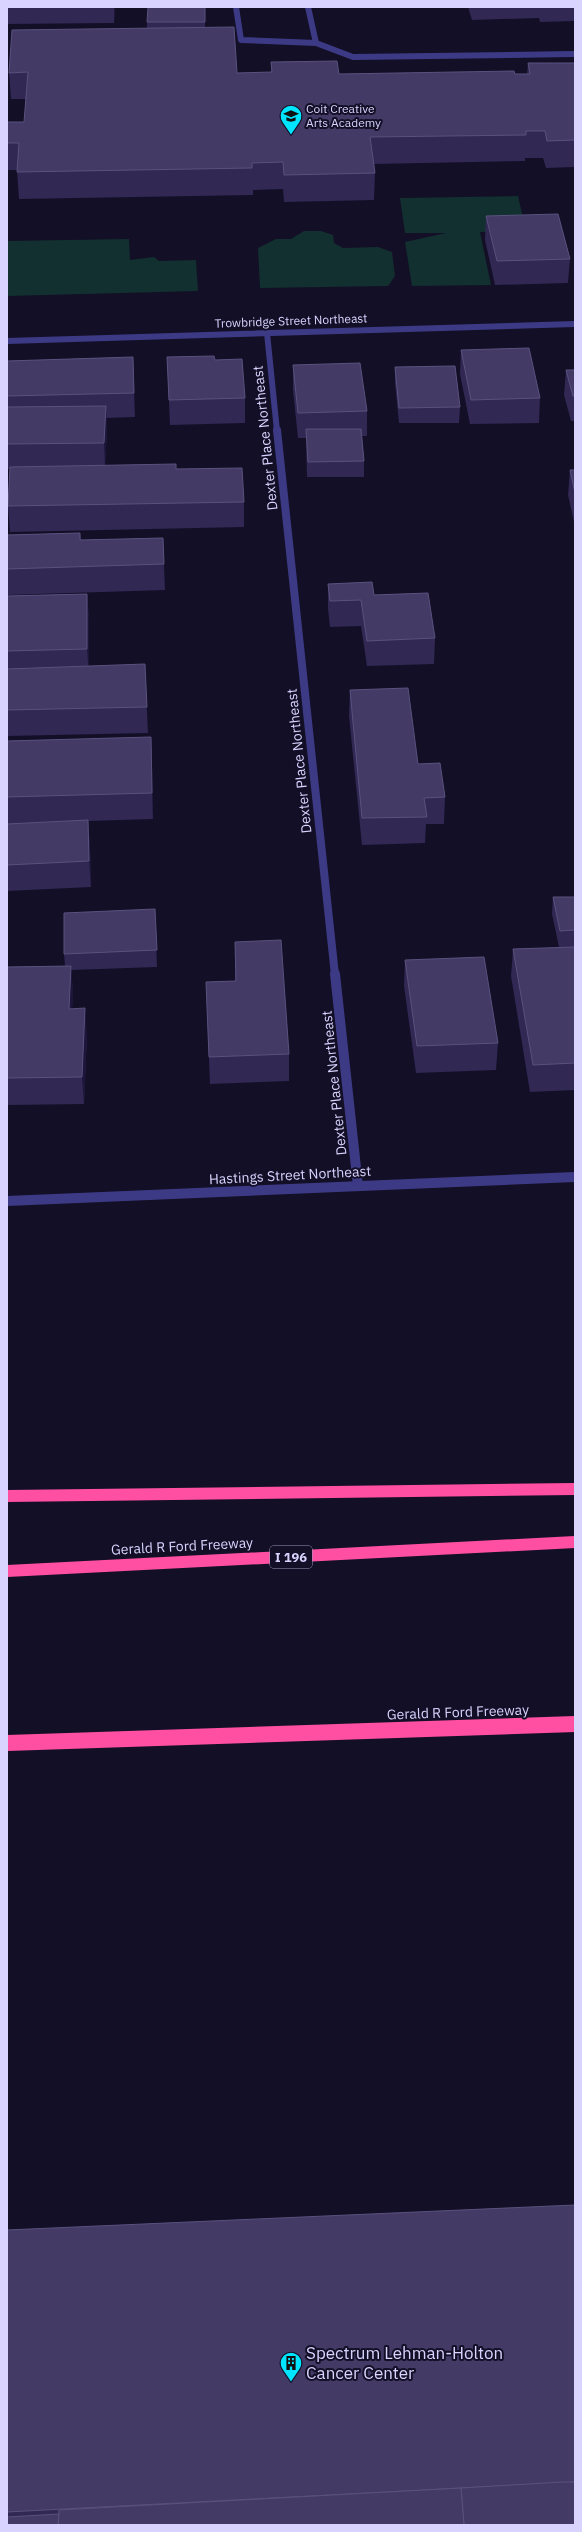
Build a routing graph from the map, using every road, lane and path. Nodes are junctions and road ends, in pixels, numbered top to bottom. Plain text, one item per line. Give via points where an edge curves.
1 (236, 7) edge
2 (308, 7) edge
3 (316, 43) junction
4 (575, 54) edge
5 (575, 324) edge
6 (267, 333) junction
7 (7, 341) edge
8 (575, 1177) edge
9 (358, 1186) junction
10 (7, 1201) edge
11 (575, 1489) edge
12 (7, 1496) edge
13 (575, 1542) edge
14 (7, 1571) edge
15 (575, 1724) edge
16 (7, 1743) edge

1 - 3 street via 241,40
2 - 3 street
3 - 4 street via 353,57
5 - 6 street, Trowbridge Street Northeast
6 - 7 street, Trowbridge Street Northeast
6 - 9 street, Dexter Place Northeast
8 - 9 street, Hastings Street Northeast
9 - 10 street, Hastings Street Northeast
11 - 12 highway
13 - 14 highway, Gerald R Ford Freeway / I 196
15 - 16 highway, Gerald R Ford Freeway

